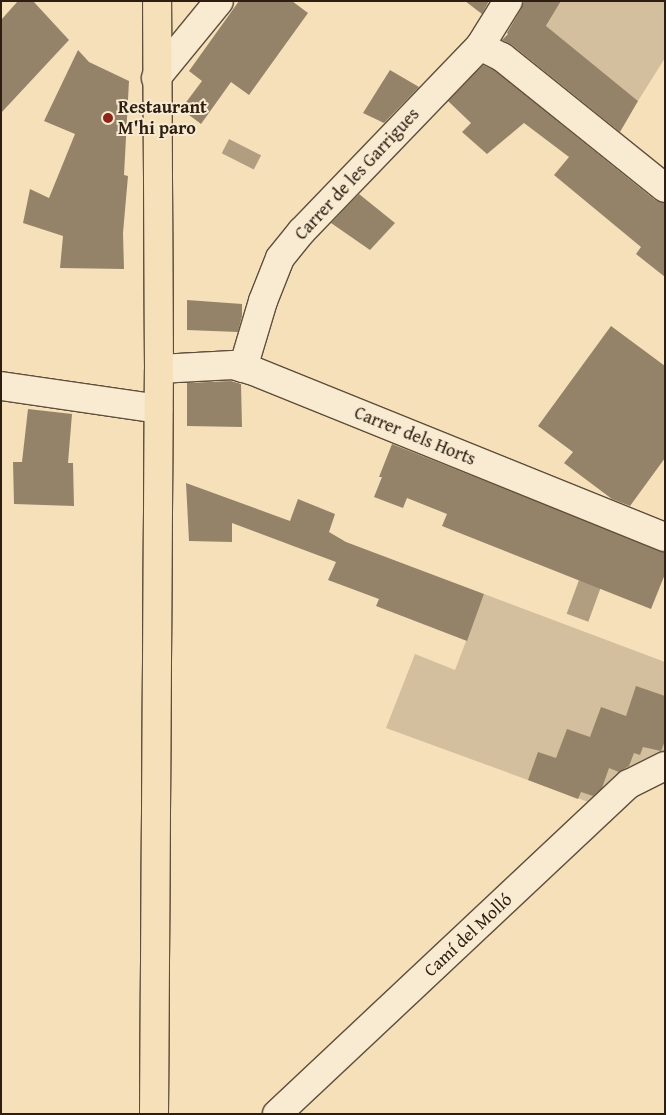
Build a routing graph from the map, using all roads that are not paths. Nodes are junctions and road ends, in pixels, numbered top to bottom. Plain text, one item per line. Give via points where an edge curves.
1 (157, 1) edge
2 (219, 1) edge
3 (508, 1) edge
4 (480, 46) junction
5 (156, 78) junction
6 (665, 188) edge
7 (243, 368) junction
8 (159, 369) junction
9 (1, 386) edge
10 (158, 409) junction
11 (665, 537) edge
12 (665, 766) edge
13 (154, 1114) edge
14 (277, 1114) edge

1 - 5 main road
2 - 5 street
3 - 4 street, Carrer de les Garrigues
4 - 6 street via 502,57
4 - 7 street, Carrer de les Garrigues via 302,230 280,258
5 - 8 main road
7 - 8 street, Carrer dels Horts via 233,365
7 - 11 street, Carrer dels Horts
8 - 10 main road
9 - 10 street
10 - 13 main road
12 - 14 street, Camí del Molló via 629,784

